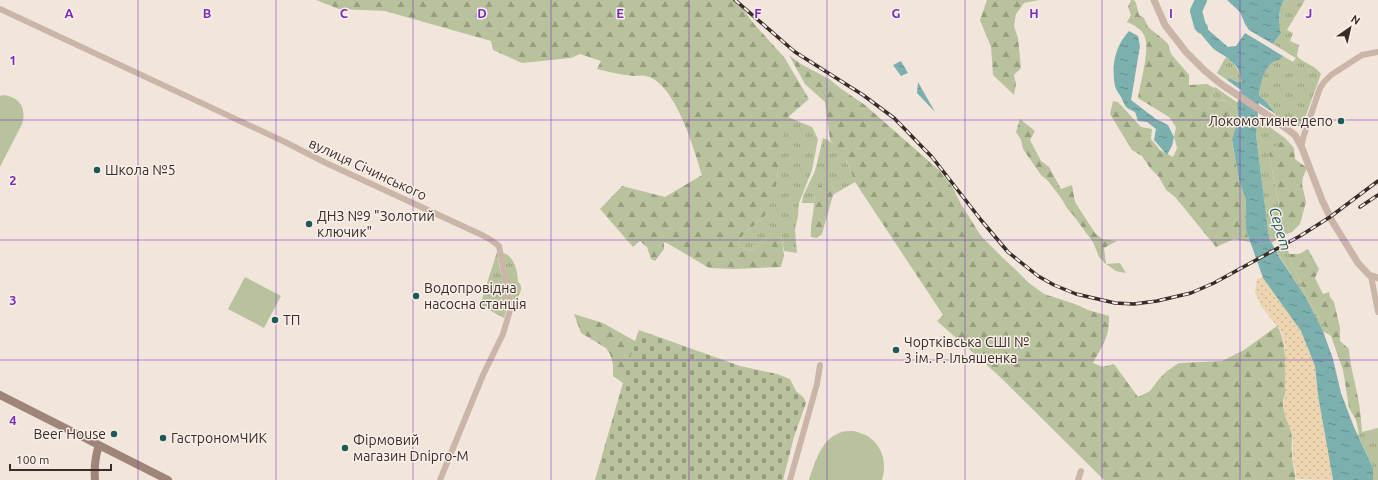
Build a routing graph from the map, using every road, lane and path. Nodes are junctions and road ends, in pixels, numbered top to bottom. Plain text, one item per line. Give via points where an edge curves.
1 (1154, 0) edge
2 (0, 9) edge
3 (1378, 52) edge
4 (1301, 147) junction
5 (1375, 277) edge
6 (1378, 312) edge
7 (820, 365) dead end
8 (0, 396) edge
9 (99, 445) junction
10 (1082, 471) dead end
11 (94, 480) edge
12 (168, 480) edge
13 (440, 480) edge
14 (790, 480) edge
15 (1078, 480) edge

1 - 4 street via 1165,25 1186,52 1221,84 1288,129
2 - 13 street, вулиця Січинського via 482,235 499,246 512,307 503,334 483,375
3 - 4 street via 1362,55 1324,82
4 - 5 street via 1330,217 1362,268
5 - 6 street
7 - 14 street
8 - 9 main road
9 - 11 main road via 95,458
9 - 12 main road
10 - 15 street

